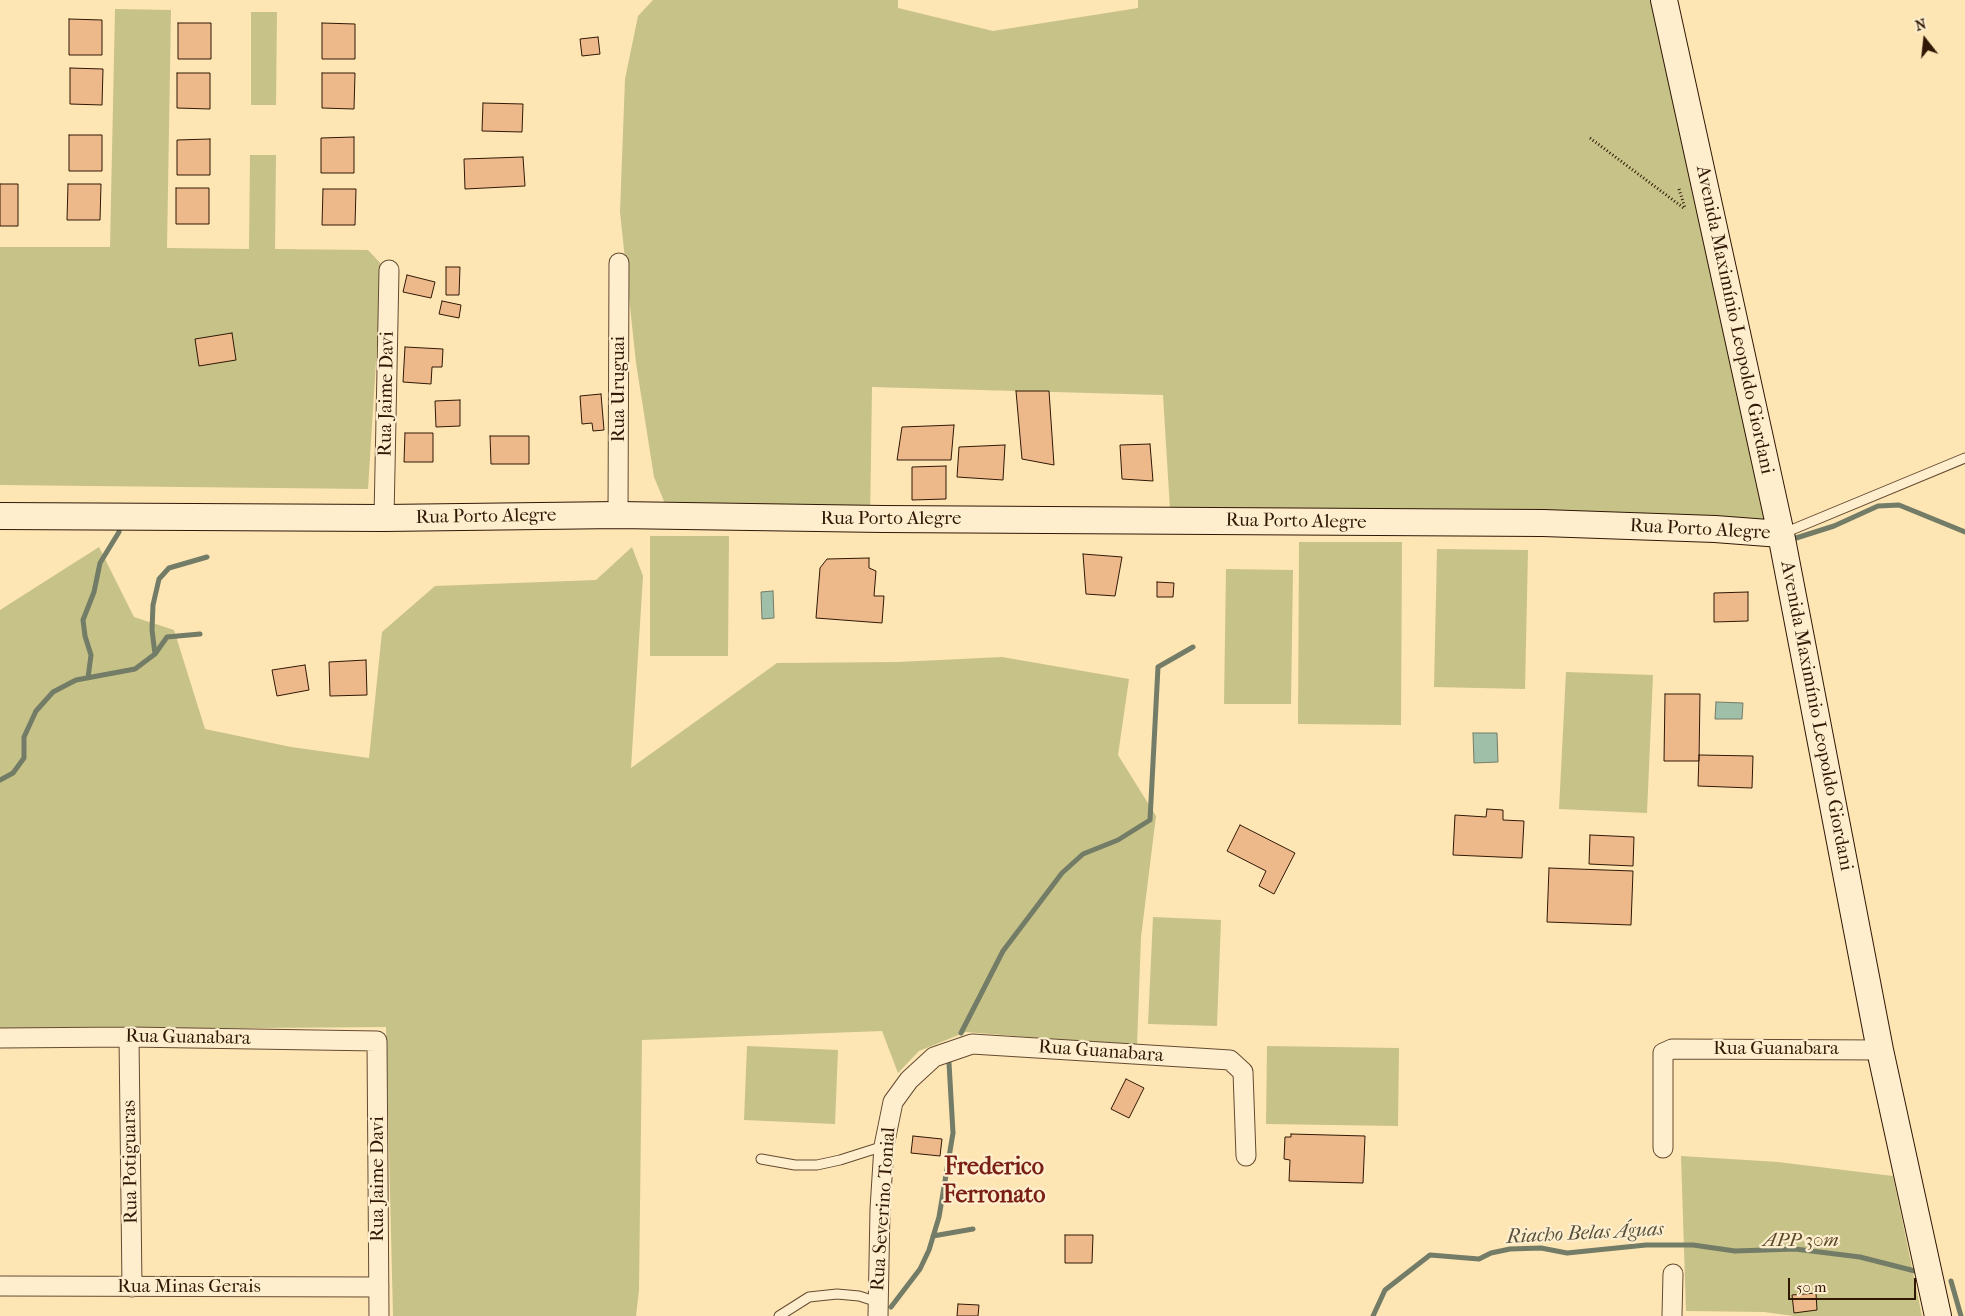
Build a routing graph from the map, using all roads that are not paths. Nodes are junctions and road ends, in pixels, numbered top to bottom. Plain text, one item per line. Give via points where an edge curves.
1 (1664, 0) edge
2 (619, 262) dead end
3 (389, 270) dead end
4 (1965, 458) edge
5 (618, 515) junction
6 (0, 516) edge
7 (384, 518) junction
8 (1781, 534) junction
9 (129, 1037) junction
10 (0, 1038) edge
11 (377, 1041) joint
12 (1880, 1050) junction
13 (893, 1102) joint
14 (884, 1146) junction
15 (1663, 1148) dead end
16 (1246, 1156) dead end
17 (761, 1159) dead end
18 (1673, 1274) dead end
19 (0, 1286) edge
20 (132, 1286) junction
21 (379, 1288) junction
22 (878, 1309) edge
23 (379, 1316) edge
24 (779, 1316) edge
25 (1672, 1316) edge
26 (1938, 1316) edge

1 - 8 street, Avenida Maximínio Leopoldo Giordani
2 - 5 street, Rua Uruguai
3 - 7 street, Rua Jaime Davi
4 - 8 lane
5 - 7 street, Rua Porto Alegre
5 - 8 street, Rua Porto Alegre via 1543,523
6 - 7 street, Rua Porto Alegre
8 - 12 street, Avenida Maximínio Leopoldo Giordani
9 - 10 street, Rua Guanabara
9 - 11 street, Rua Guanabara
9 - 20 street, Rua Potiguaras
11 - 21 street, Rua Jaime Davi
12 - 15 street, Rua Guanabara via 1672,1049 1663,1053
12 - 26 street, Avenida Maximínio Leopoldo Giordani
13 - 14 street, Rua Severino Tonial
13 - 16 street, Rua Guanabara via 909,1080 934,1058 972,1044 1230,1060 1243,1072
14 - 17 lane via 817,1164 795,1165
14 - 22 street, Rua Severino Tonial
18 - 25 street
19 - 20 street, Rua Minas Gerais
20 - 21 street, Rua Minas Gerais
21 - 23 street, Rua Jaime Davi
22 - 24 lane via 859,1296 837,1294 809,1297

